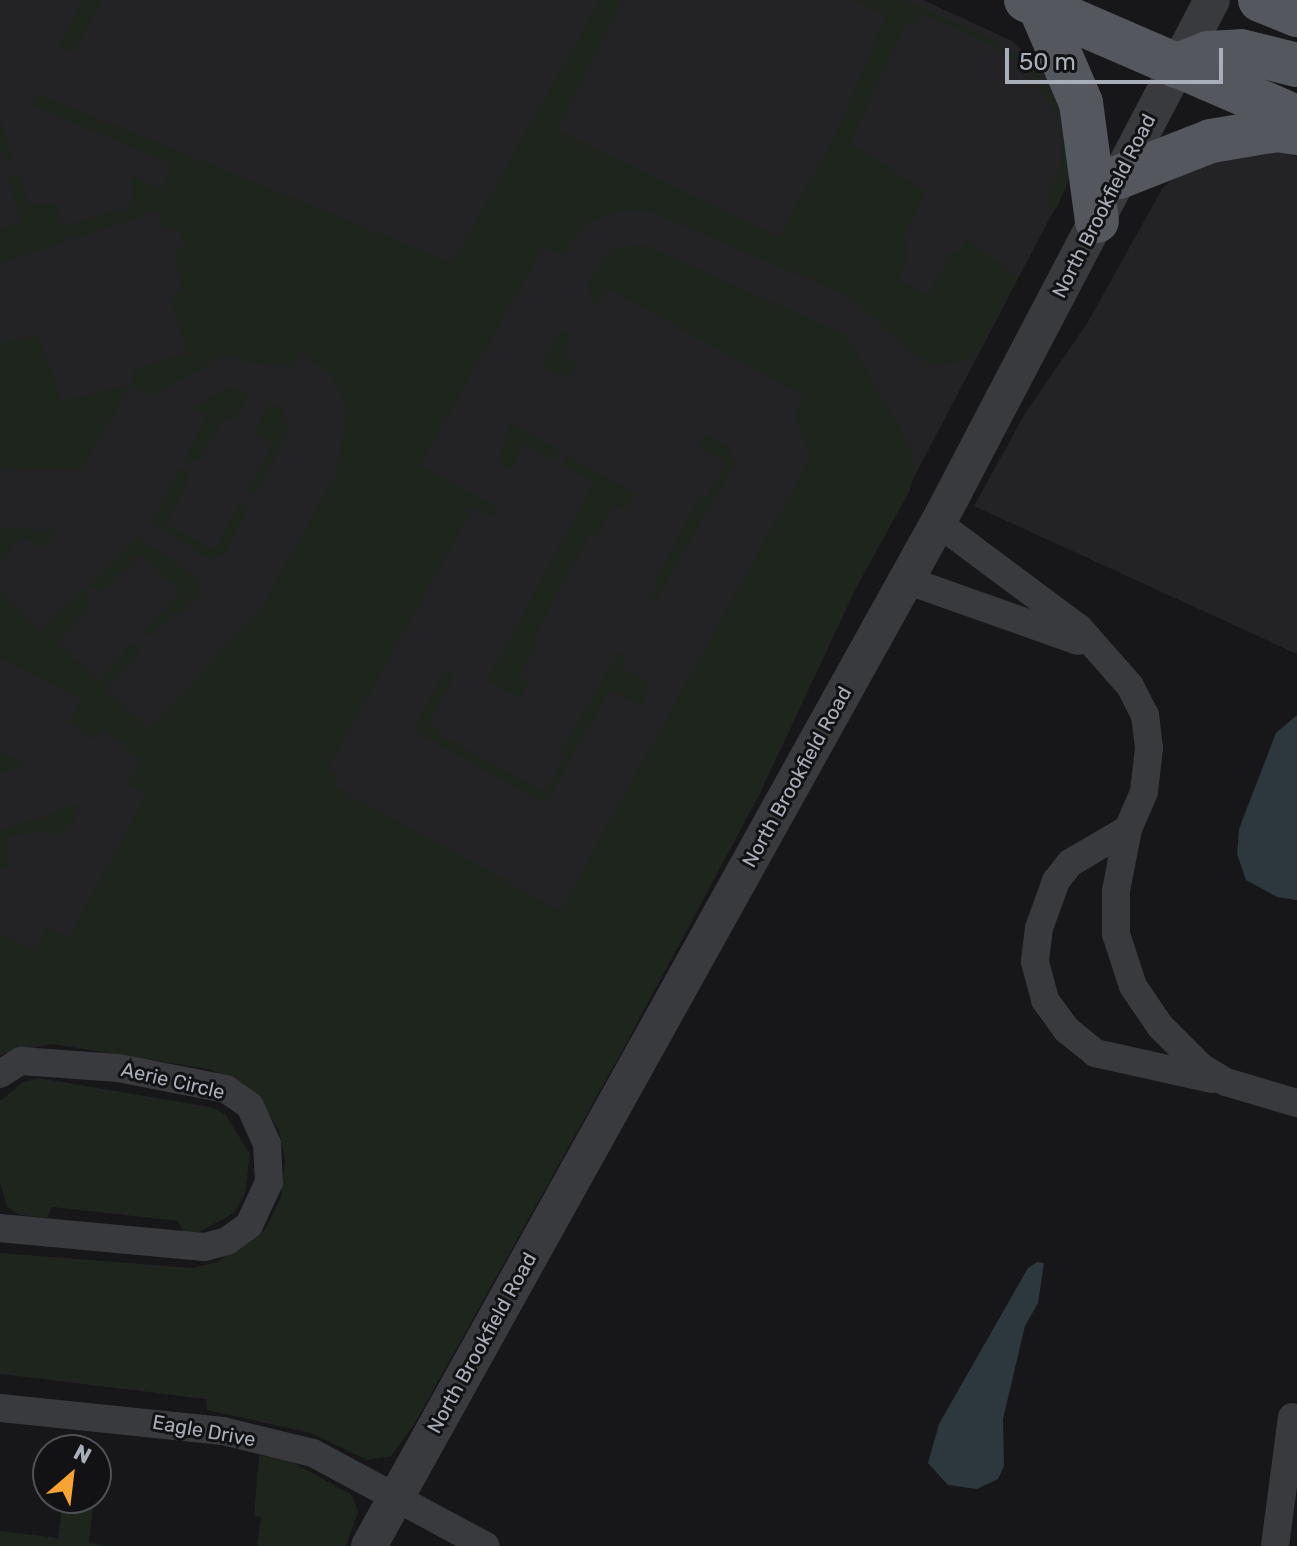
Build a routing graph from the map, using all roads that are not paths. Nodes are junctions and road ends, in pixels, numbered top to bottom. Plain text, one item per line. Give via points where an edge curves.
1 (1212, 0) edge
2 (1260, 0) edge
3 (1032, 3) edge
4 (1297, 15) edge
5 (1297, 65) edge
6 (1176, 66) junction
7 (1297, 117) edge
8 (1297, 133) edge
9 (1119, 177) junction
10 (1097, 221) junction
11 (938, 523) junction
12 (906, 580) junction
13 (1111, 659) junction
14 (1128, 829) junction
15 (0, 1074) edge
16 (1226, 1082) junction
17 (1297, 1103) edge
18 (0, 1228) edge
19 (0, 1408) edge
20 (1292, 1417) dead end
21 (396, 1499) junction
22 (369, 1546) edge
23 (486, 1546) edge
24 (1275, 1546) edge

1 - 6 street, North Brookfield Road
2 - 4 main road
3 - 6 main road
3 - 10 main road via 1081,103
5 - 6 main road via 1241,51 1208,53
6 - 7 main road
6 - 9 street, North Brookfield Road
8 - 9 main road via 1277,130 1211,141
9 - 10 street, North Brookfield Road
10 - 11 street, North Brookfield Road
11 - 12 street, North Brookfield Road
11 - 13 street via 1079,628
12 - 13 street via 1025,619
12 - 21 street, North Brookfield Road
13 - 14 street via 1145,715 1149,748 1144,792
14 - 16 street via 1116,891 1116,934 1133,986 1179,1048
14 - 16 street via 1070,863 1056,881 1036,951 1045,1000 1067,1030 1095,1053
15 - 18 street, Aerie Circle via 21,1061 118,1068 226,1089 250,1106 267,1144 269,1182 249,1225 227,1241 204,1247
16 - 17 street
19 - 21 street, Eagle Drive via 223,1431 313,1453
20 - 24 street
21 - 22 street, North Brookfield Road
21 - 23 street, Eagle Drive

